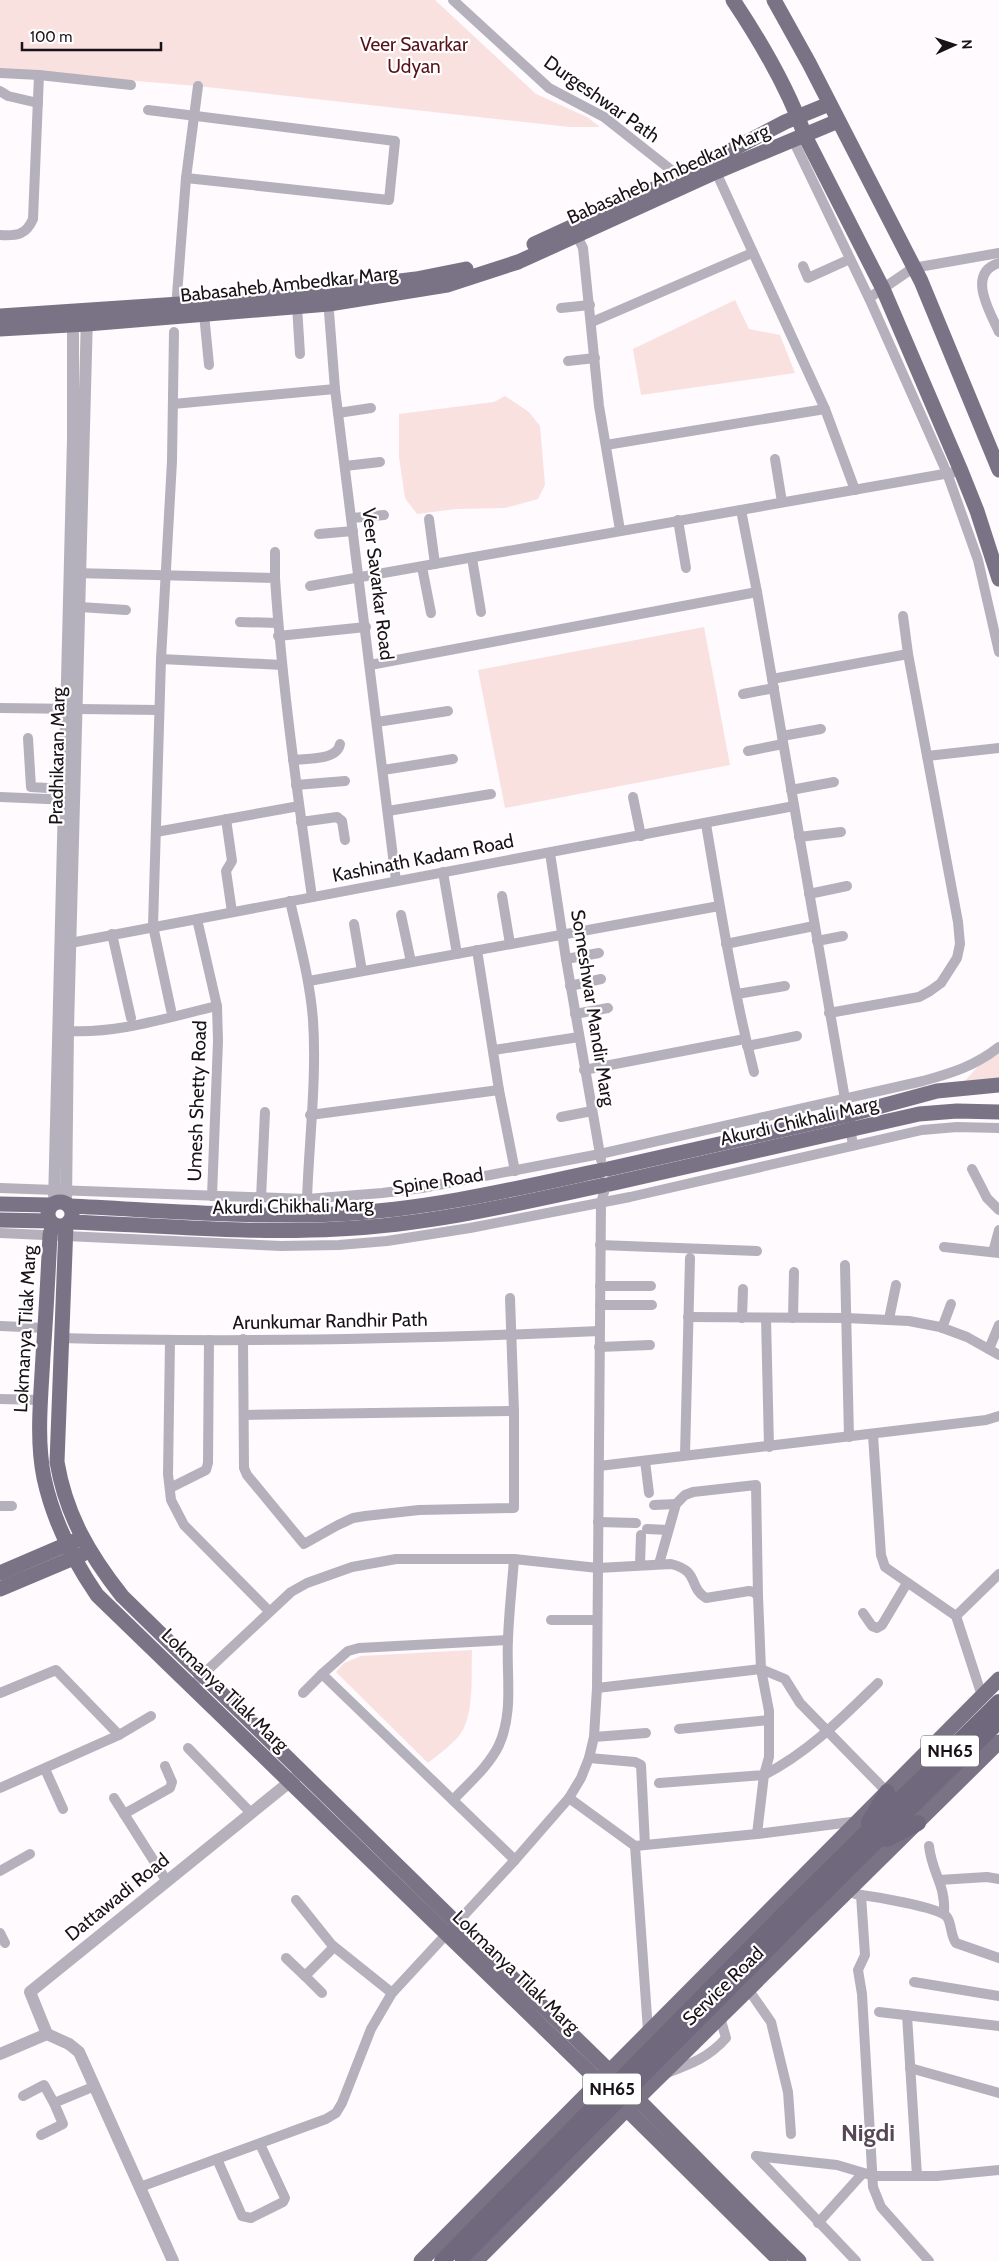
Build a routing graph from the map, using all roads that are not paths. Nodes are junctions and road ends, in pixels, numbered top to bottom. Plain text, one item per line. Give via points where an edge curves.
1 (453, 0) edge
2 (733, 0) edge
3 (774, 0) edge
4 (0, 73) edge
5 (40, 74) junction
6 (131, 85) dead end
7 (198, 86) dead end
8 (0, 91) edge
9 (38, 103) junction
10 (829, 104) junction
11 (148, 110) dead end
12 (193, 117) junction
13 (792, 119) junction
14 (838, 121) junction
15 (799, 138) junction
16 (716, 172) junction
17 (186, 178) junction
18 (683, 182) junction
19 (575, 231) junction
20 (0, 235) edge
21 (752, 253) junction
22 (999, 253) edge
23 (850, 259) junction
24 (999, 263) edge
25 (803, 266) dead end
26 (914, 268) junction
27 (883, 289) junction
28 (328, 297) junction
29 (869, 298) junction
30 (590, 305) junction
31 (297, 306) junction
32 (561, 308) dead end
33 (204, 314) junction
34 (0, 316) edge
35 (80, 317) junction
36 (176, 318) junction
37 (592, 322) junction
38 (0, 329) edge
39 (999, 332) edge
40 (300, 354) dead end
41 (595, 358) junction
42 (568, 361) dead end
43 (209, 365) dead end
44 (335, 389) junction
45 (173, 404) junction
46 (372, 408) dead end
47 (825, 409) junction
48 (338, 413) junction
49 (606, 445) junction
50 (775, 459) dead end
51 (380, 462) dead end
52 (345, 466) junction
53 (999, 470) edge
54 (954, 472) junction
55 (855, 490) junction
56 (782, 502) junction
57 (741, 510) junction
58 (384, 515) dead end
59 (352, 518) junction
60 (429, 519) dead end
61 (678, 520) junction
62 (620, 530) junction
63 (353, 531) junction
64 (319, 534) dead end
65 (275, 552) dead end
66 (472, 558) junction
67 (435, 564) junction
68 (422, 567) junction
69 (686, 568) dead end
70 (75, 573) junction
71 (165, 575) junction
72 (275, 578) junction
73 (359, 578) junction
74 (999, 579) edge
75 (310, 586) dead end
76 (757, 592) junction
77 (80, 608) junction
78 (126, 610) dead end
79 (481, 612) dead end
80 (430, 613) dead end
81 (903, 616) dead end
82 (240, 622) dead end
83 (278, 623) junction
84 (366, 627) junction
85 (278, 636) junction
86 (999, 652) edge
87 (908, 654) junction
88 (161, 659) junction
89 (370, 665) junction
90 (282, 666) junction
91 (773, 684) junction
92 (743, 694) dead end
93 (0, 708) edge
94 (72, 710) junction
95 (160, 710) junction
96 (448, 711) dead end
97 (377, 722) junction
98 (821, 729) dead end
99 (28, 738) dead end
100 (783, 740) junction
101 (340, 744) dead end
102 (999, 748) edge
103 (748, 751) dead end
104 (927, 756) junction
105 (453, 759) dead end
106 (293, 760) junction
107 (383, 770) junction
108 (345, 781) dead end
109 (834, 782) dead end
110 (296, 785) junction
111 (791, 790) junction
112 (491, 794) dead end
113 (67, 796) junction
114 (0, 797) edge
115 (633, 797) dead end
116 (299, 806) junction
117 (794, 806) junction
118 (388, 811) junction
119 (226, 819) junction
120 (301, 822) junction
121 (706, 824) junction
122 (156, 832) junction
123 (841, 832) dead end
124 (642, 836) junction
125 (799, 837) junction
126 (345, 840) dead end
127 (550, 853) junction
128 (443, 872) junction
129 (396, 881) junction
130 (847, 886) dead end
131 (809, 894) junction
132 (502, 896) dead end
133 (312, 897) junction
134 (290, 901) junction
135 (719, 906) junction
136 (232, 912) junction
137 (401, 915) dead end
138 (197, 919) junction
139 (354, 924) dead end
140 (153, 926) junction
141 (814, 926) junction
142 (112, 934) junction
143 (562, 934) junction
144 (842, 936) dead end
145 (817, 941) junction
146 (65, 944) junction
147 (510, 944) junction
148 (726, 944) junction
149 (477, 950) junction
150 (599, 953) dead end
151 (458, 954) junction
152 (566, 959) junction
153 (411, 962) junction
154 (362, 971) junction
155 (601, 979) dead end
156 (309, 981) junction
157 (570, 986) junction
158 (785, 986) dead end
159 (737, 994) junction
160 (217, 1006) junction
161 (608, 1008) dead end
162 (171, 1010) dead end
163 (829, 1013) junction
164 (575, 1014) junction
165 (131, 1018) dead end
166 (68, 1031) junction
167 (797, 1036) dead end
168 (579, 1037) junction
169 (746, 1042) junction
170 (999, 1047) edge
171 (494, 1050) junction
172 (584, 1070) junction
173 (754, 1072) dead end
174 (999, 1085) edge
175 (499, 1090) junction
176 (844, 1098) junction
177 (592, 1111) junction
178 (265, 1112) dead end
179 (999, 1112) edge
180 (310, 1115) junction
181 (562, 1117) dead end
182 (849, 1122) junction
183 (999, 1128) edge
184 (853, 1145) junction
185 (600, 1154) junction
186 (972, 1169) dead end
187 (515, 1171) junction
188 (606, 1177) junction
189 (0, 1188) edge
190 (212, 1196) junction
191 (261, 1198) junction
192 (307, 1199) junction
193 (60, 1200) junction
194 (601, 1202) junction
195 (0, 1204) edge
196 (999, 1210) edge
197 (0, 1220) edge
198 (59, 1227) junction
199 (999, 1230) edge
200 (0, 1233) edge
201 (600, 1245) junction
202 (944, 1247) dead end
203 (757, 1252) dead end
204 (996, 1252) edge
205 (690, 1258) dead end
206 (845, 1265) dead end
207 (794, 1272) dead end
208 (896, 1285) dead end
209 (600, 1286) junction
210 (652, 1286) dead end
211 (743, 1289) dead end
212 (510, 1298) dead end
213 (951, 1304) dead end
214 (600, 1305) junction
215 (652, 1305) dead end
216 (688, 1317) junction
217 (742, 1318) junction
218 (766, 1318) junction
219 (793, 1318) junction
220 (846, 1318) junction
221 (889, 1319) junction
222 (999, 1325) edge
223 (0, 1326) edge
224 (45, 1328) junction
225 (942, 1328) junction
226 (599, 1331) junction
227 (513, 1335) junction
228 (60, 1338) junction
229 (243, 1339) junction
230 (209, 1340) junction
231 (170, 1341) junction
232 (650, 1345) dead end
233 (599, 1347) junction
234 (989, 1349) junction
235 (999, 1355) edge
236 (0, 1399) edge
237 (41, 1400) junction
238 (514, 1411) junction
239 (245, 1415) junction
240 (999, 1416) edge
241 (874, 1435) junction
242 (849, 1437) junction
243 (769, 1447) junction
244 (686, 1455) junction
245 (646, 1461) junction
246 (598, 1466) junction
247 (170, 1488) junction
248 (648, 1493) dead end
249 (676, 1504) junction
250 (654, 1505) dead end
251 (0, 1506) edge
252 (12, 1506) dead end
253 (598, 1522) junction
254 (636, 1523) dead end
255 (668, 1530) junction
256 (78, 1547) junction
257 (514, 1559) junction
258 (660, 1564) junction
259 (640, 1565) junction
260 (598, 1568) junction
261 (0, 1573) edge
262 (999, 1574) edge
263 (907, 1583) junction
264 (0, 1590) edge
265 (758, 1596) junction
266 (269, 1612) junction
267 (863, 1613) dead end
268 (956, 1616) junction
269 (551, 1620) dead end
270 (597, 1620) junction
271 (508, 1640) junction
272 (761, 1669) junction
273 (322, 1674) junction
274 (197, 1679) junction
275 (999, 1679) edge
276 (878, 1682) dead end
277 (597, 1688) junction
278 (0, 1693) edge
279 (303, 1693) dead end
280 (982, 1696) junction
281 (999, 1702) edge
282 (151, 1716) dead end
283 (769, 1720) junction
284 (999, 1721) edge
285 (679, 1730) dead end
286 (828, 1732) junction
287 (646, 1733) dead end
288 (119, 1735) junction
289 (594, 1737) junction
290 (999, 1742) edge
291 (188, 1748) dead end
292 (589, 1758) junction
293 (165, 1766) dead end
294 (45, 1769) junction
295 (764, 1775) junction
296 (297, 1776) junction
297 (658, 1783) dead end
298 (0, 1788) edge
299 (114, 1798) dead end
300 (569, 1798) junction
301 (453, 1800) junction
302 (904, 1806) junction
303 (63, 1809) dead end
304 (251, 1813) junction
305 (124, 1814) junction
306 (859, 1821) junction
307 (757, 1834) junction
308 (865, 1844) junction
309 (640, 1846) junction
310 (929, 1846) dead end
311 (30, 1854) dead end
312 (515, 1860) junction
313 (0, 1871) edge
314 (999, 1879) edge
315 (166, 1880) junction
316 (939, 1880) junction
317 (854, 1894) junction
318 (296, 1900) dead end
319 (944, 1914) junction
320 (785, 1922) junction
321 (452, 1927) junction
322 (0, 1933) edge
323 (6, 1943) dead end
324 (334, 1947) junction
325 (286, 1958) dead end
326 (999, 1958) edge
327 (304, 1976) junction
328 (914, 1982) dead end
329 (748, 1989) junction
330 (322, 1993) dead end
331 (392, 1993) junction
332 (999, 1996) edge
333 (522, 1997) junction
334 (879, 2012) dead end
335 (907, 2015) junction
336 (999, 2026) edge
337 (648, 2031) junction
338 (47, 2034) junction
339 (0, 2054) edge
340 (910, 2068) junction
341 (610, 2071) junction
342 (600, 2082) junction
343 (95, 2086) junction
344 (999, 2093) edge
345 (23, 2096) dead end
346 (54, 2103) junction
347 (632, 2103) junction
348 (790, 2134) dead end
349 (41, 2135) dead end
350 (260, 2144) junction
351 (217, 2159) junction
352 (999, 2170) edge
353 (868, 2175) junction
354 (917, 2176) junction
355 (140, 2187) junction
356 (818, 2223) junction
357 (173, 2261) edge
358 (421, 2261) edge
359 (442, 2261) edge
360 (458, 2261) edge
361 (476, 2261) edge
362 (780, 2261) edge
363 (799, 2261) edge
364 (856, 2261) edge
365 (929, 2261) edge

1 - 18 street, Durgeshwar Path via 549,88 604,117
2 - 13 main road via 748,22
3 - 10 main road
4 - 5 street
5 - 6 street
5 - 9 street
7 - 12 street
8 - 9 street
9 - 20 street via 34,219 22,234
10 - 13 main road, Babasaheb Ambedkar Marg
10 - 14 main road
11 - 12 street
12 - 17 street
12 - 17 street via 395,141 389,200
13 - 15 main road, Babasaheb Ambedkar Marg
13 - 18 main road, Babasaheb Ambedkar Marg
14 - 15 main road, Babasaheb Ambedkar Marg
14 - 26 main road
15 - 16 main road, Babasaheb Ambedkar Marg
15 - 23 street, Babasaheb Ambedkar Marg
15 - 27 main road, Babasaheb Ambedkar Marg
16 - 18 main road, Babasaheb Ambedkar Marg
16 - 21 street
17 - 36 street
18 - 19 main road, Babasaheb Ambedkar Marg
19 - 28 main road, Babasaheb Ambedkar Marg via 467,269
19 - 30 street via 583,248
21 - 37 street
21 - 47 street
22 - 26 street
23 - 25 street via 808,278
23 - 29 street, Babasaheb Ambedkar Marg
24 - 39 street via 990,266 981,280
26 - 27 street
26 - 53 main road
27 - 29 street
27 - 54 main road, Babasaheb Ambedkar Marg
28 - 31 main road, Babasaheb Ambedkar Marg
28 - 36 main road, Babasaheb Ambedkar Marg
28 - 44 street, Veer Savarkar Road
29 - 54 street, Babasaheb Ambedkar Marg
30 - 32 street
30 - 37 street
31 - 33 main road, Babasaheb Ambedkar Marg
31 - 40 street
33 - 36 main road, Babasaheb Ambedkar Marg
33 - 43 street
34 - 35 main road, Babasaheb Ambedkar Marg
35 - 36 main road, Babasaheb Ambedkar Marg
35 - 38 main road, Babasaheb Ambedkar Marg
35 - 70 street, Pradhikaran Marg
36 - 45 street
37 - 41 street
41 - 42 street
41 - 49 street
44 - 45 street
44 - 48 street, Veer Savarkar Road
45 - 71 street
46 - 48 street
47 - 49 street
47 - 55 street
48 - 52 street, Veer Savarkar Road
49 - 62 street
50 - 56 street
51 - 52 street
52 - 59 street, Veer Savarkar Road
54 - 55 street
54 - 74 main road, Babasaheb Ambedkar Marg
54 - 86 street, Babasaheb Ambedkar Marg
55 - 56 street
56 - 57 street
57 - 61 street
57 - 76 street
58 - 59 street
59 - 63 street, Veer Savarkar Road
60 - 67 street
61 - 62 street
61 - 69 street
62 - 66 street
63 - 64 street
63 - 73 street, Veer Savarkar Road
65 - 72 street
66 - 67 street
66 - 79 street
67 - 68 street
68 - 73 street
68 - 80 street
70 - 71 street
70 - 77 street, Pradhikaran Marg
70 - 94 street, Pradhikaran Marg
71 - 72 street
71 - 88 street
72 - 83 street
73 - 75 street
73 - 84 street, Veer Savarkar Road
76 - 89 street
76 - 91 street
77 - 78 street
77 - 94 street, Pradhikaran Marg
81 - 87 street
82 - 83 street
83 - 85 street
84 - 85 street
84 - 89 street, Veer Savarkar Road
85 - 90 street
87 - 91 street
87 - 104 street
88 - 90 street
88 - 95 street
89 - 97 street, Veer Savarkar Road
90 - 106 street
91 - 92 street
91 - 100 street
93 - 94 street
94 - 95 street
94 - 113 street, Pradhikaran Marg
95 - 122 street
96 - 97 street
97 - 107 street, Veer Savarkar Road
98 - 100 street
99 - 113 street via 30,787
100 - 103 street
100 - 111 street
101 - 106 street via 334,755
102 - 104 street
104 - 163 street via 958,922 960,944 957,958 941,983 919,997
105 - 107 street
106 - 110 street
107 - 118 street, Veer Savarkar Road
108 - 110 street
109 - 111 street
110 - 116 street
111 - 117 street
112 - 118 street
113 - 114 street
113 - 146 street, Pradhikaran Marg
115 - 124 street
116 - 119 street
116 - 120 street
117 - 121 street, Kashinath Kadam Road
117 - 125 street
118 - 129 street, Veer Savarkar Road
119 - 122 street
119 - 136 street via 232,862 226,872
120 - 126 street via 337,817 342,821
120 - 133 street
121 - 124 street, Kashinath Kadam Road
121 - 135 street
122 - 140 street
123 - 125 street
124 - 127 street, Kashinath Kadam Road
125 - 131 street
127 - 128 street, Kashinath Kadam Road
127 - 143 street, Someshwar Mandir Marg
128 - 129 street, Kashinath Kadam Road
128 - 151 street
129 - 133 street, Kashinath Kadam Road
130 - 131 street
131 - 141 street
132 - 147 street
133 - 134 street, Kashinath Kadam Road
134 - 136 street, Kashinath Kadam Road
134 - 156 street
135 - 143 street
135 - 148 street
136 - 138 street, Kashinath Kadam Road
137 - 153 street
138 - 140 street, Kashinath Kadam Road
138 - 160 street, Umesh Shetty Road
139 - 154 street
140 - 142 street, Kashinath Kadam Road
140 - 162 street
141 - 145 street
141 - 148 street
142 - 146 street, Kashinath Kadam Road
142 - 165 street
143 - 147 street
143 - 152 street, Someshwar Mandir Marg
144 - 145 street
145 - 163 street
146 - 166 street, Pradhikaran Marg
146 - 193 street, Pradhikaran Marg
147 - 149 street
148 - 159 street
149 - 151 street
149 - 171 street
150 - 152 street
151 - 153 street
152 - 157 street, Someshwar Mandir Marg
153 - 154 street
154 - 156 street
155 - 157 street
156 - 180 street via 313,1021
157 - 164 street, Someshwar Mandir Marg
158 - 159 street
159 - 169 street
160 - 166 street, Umesh Shetty Road via 88,1033
160 - 190 street, Umesh Shetty Road
161 - 164 street
163 - 176 street
164 - 168 street, Someshwar Mandir Marg
166 - 193 street, Pradhikaran Marg
167 - 169 street
168 - 171 street
168 - 172 street, Someshwar Mandir Marg
169 - 172 street
169 - 173 street
170 - 176 street via 982,1060 955,1072
171 - 175 street
172 - 177 street, Someshwar Mandir Marg
174 - 182 main road via 937,1090 894,1102
175 - 180 street
175 - 187 street
176 - 182 street
176 - 185 street
177 - 181 street
177 - 185 street, Someshwar Mandir Marg
178 - 191 street
179 - 182 main road, Akurdi Chikhali Marg via 936,1112
180 - 192 street
182 - 184 street
182 - 188 main road, Akurdi Chikhali Marg
183 - 184 street via 938,1128
184 - 194 street
185 - 187 street
185 - 188 street, Someshwar Mandir Marg
186 - 196 street via 987,1198
187 - 192 street via 414,1189
188 - 193 main road, Spine Road via 425,1205 338,1214 281,1215
188 - 194 street
188 - 198 main road, Akurdi Chikhali Marg via 427,1220 338,1230
189 - 193 street
190 - 191 street
190 - 193 street
191 - 192 street
193 - 195 main road
193 - 198 main road via 72,1214
193 - 198 main road via 47,1213
194 - 198 street via 430,1236 339,1245 281,1246
194 - 201 street
197 - 198 main road, Akurdi Chikhali Marg
198 - 200 street
198 - 224 main road, Lokmanya Tilak Marg
198 - 228 main road, Lokmanya Tilak Marg
199 - 204 street
201 - 203 street
201 - 209 street
202 - 204 street
205 - 216 street
206 - 220 street
207 - 219 street
208 - 221 street
209 - 210 street
209 - 214 street
211 - 217 street
212 - 227 street
213 - 225 street
214 - 215 street
214 - 226 street
216 - 217 street
216 - 244 street
217 - 218 street
218 - 219 street
218 - 243 street
219 - 220 street
220 - 221 street
220 - 242 street
221 - 225 street
222 - 234 street
223 - 224 street
224 - 237 main road, Lokmanya Tilak Marg
225 - 234 street
226 - 227 street, Arunkumar Randhir Path
226 - 233 street
227 - 229 street, Arunkumar Randhir Path
227 - 238 street
228 - 231 street, Arunkumar Randhir Path
228 - 256 main road, Lokmanya Tilak Marg via 57,1462
229 - 230 street, Arunkumar Randhir Path
229 - 239 street
230 - 231 street, Arunkumar Randhir Path
230 - 247 street via 208,1463 200,1474
231 - 247 street
232 - 233 street
233 - 246 street
234 - 235 street
236 - 237 street
237 - 256 main road, Lokmanya Tilak Marg via 44,1479 51,1503
238 - 239 street
238 - 239 street via 514,1508 419,1510 364,1516 353,1518 304,1544 247,1475
240 - 241 street
241 - 242 street
241 - 263 street via 881,1555 885,1567
242 - 243 street
243 - 244 street
244 - 245 street
245 - 246 street
245 - 248 street
246 - 253 street
247 - 266 street via 171,1500 184,1525
249 - 250 street
249 - 255 street
249 - 265 street via 693,1492 756,1485
251 - 252 street
253 - 254 street
253 - 260 street
255 - 258 street
255 - 259 street via 644,1532
256 - 261 main road
256 - 264 main road
256 - 274 main road, Lokmanya Tilak Marg via 84,1576 97,1594
257 - 260 street
257 - 266 street via 421,1558 373,1562 307,1583 291,1592
257 - 271 street
258 - 259 street
258 - 265 street via 682,1566 706,1598 749,1591
259 - 260 street
260 - 270 street
262 - 268 street
263 - 267 street via 882,1625 872,1626
263 - 268 street
265 - 272 street
266 - 274 street
268 - 280 street
269 - 270 street
270 - 277 street
271 - 273 street via 359,1648 348,1651
271 - 301 street via 509,1694 499,1745 486,1765
272 - 277 street
272 - 283 street
272 - 286 street via 785,1679 800,1702
273 - 279 street
273 - 301 street
274 - 296 main road, Lokmanya Tilak Marg
275 - 280 main road
276 - 286 street
277 - 289 street
278 - 288 street via 56,1670
280 - 302 main road
281 - 302 highway, NH65
282 - 288 street
283 - 285 street
283 - 295 street via 769,1757
284 - 302 highway, NH65
286 - 295 street via 787,1764
286 - 302 street
287 - 289 street
288 - 294 street
289 - 292 street
290 - 302 main road, Service Road
291 - 304 street
292 - 300 street
292 - 309 street via 641,1765
293 - 305 street via 172,1782 170,1788
294 - 298 street
294 - 303 street
295 - 297 street
295 - 307 street
296 - 304 street, Dattawadi Road
296 - 321 main road, Lokmanya Tilak Marg
299 - 305 street
300 - 309 street
300 - 312 street
301 - 312 street
302 - 306 main road
302 - 308 highway, NH65
302 - 308 highway
302 - 317 main road, Service Road
304 - 315 street, Dattawadi Road
305 - 315 street
306 - 307 street
306 - 337 main road
307 - 309 street
308 - 320 highway, NH65
309 - 337 street
310 - 316 street
311 - 313 street
312 - 321 street
314 - 316 street
315 - 338 street, Dattawadi Road via 30,1992
316 - 319 street via 945,1897
317 - 319 street
317 - 329 main road, Service Road
317 - 353 street via 865,1955 858,1970 862,1994
318 - 324 street
319 - 326 street via 956,1943
320 - 359 highway, NH65, bridge
320 - 360 highway, NH65, bridge
321 - 331 street
321 - 333 main road, Lokmanya Tilak Marg
322 - 323 street
324 - 327 street
324 - 331 street
325 - 327 street
327 - 330 street
328 - 332 street
329 - 347 main road, Service Road
329 - 348 street via 771,2022 788,2092
331 - 350 street via 371,2029 336,2113
333 - 341 main road, Lokmanya Tilak Marg
333 - 342 main road, Lokmanya Tilak Marg
334 - 335 street
335 - 336 street
335 - 340 street
337 - 341 main road
338 - 339 street
338 - 343 street via 70,2044 79,2052
340 - 344 street
340 - 354 street
341 - 342 main road
341 - 347 main road, Lokmanya Tilak Marg
342 - 347 main road, Lokmanya Tilak Marg
342 - 358 main road
343 - 346 street
343 - 355 street
345 - 346 street via 44,2085
346 - 349 street via 63,2124
347 - 361 main road, Service Road
347 - 362 main road
347 - 363 main road
350 - 351 street
350 - 351 street via 285,2198 251,2218 242,2216
351 - 355 street
352 - 354 street
353 - 354 street
353 - 356 street
353 - 356 street via 852,2168 811,2161 756,2156
353 - 365 street via 881,2207
355 - 357 street
356 - 364 street

